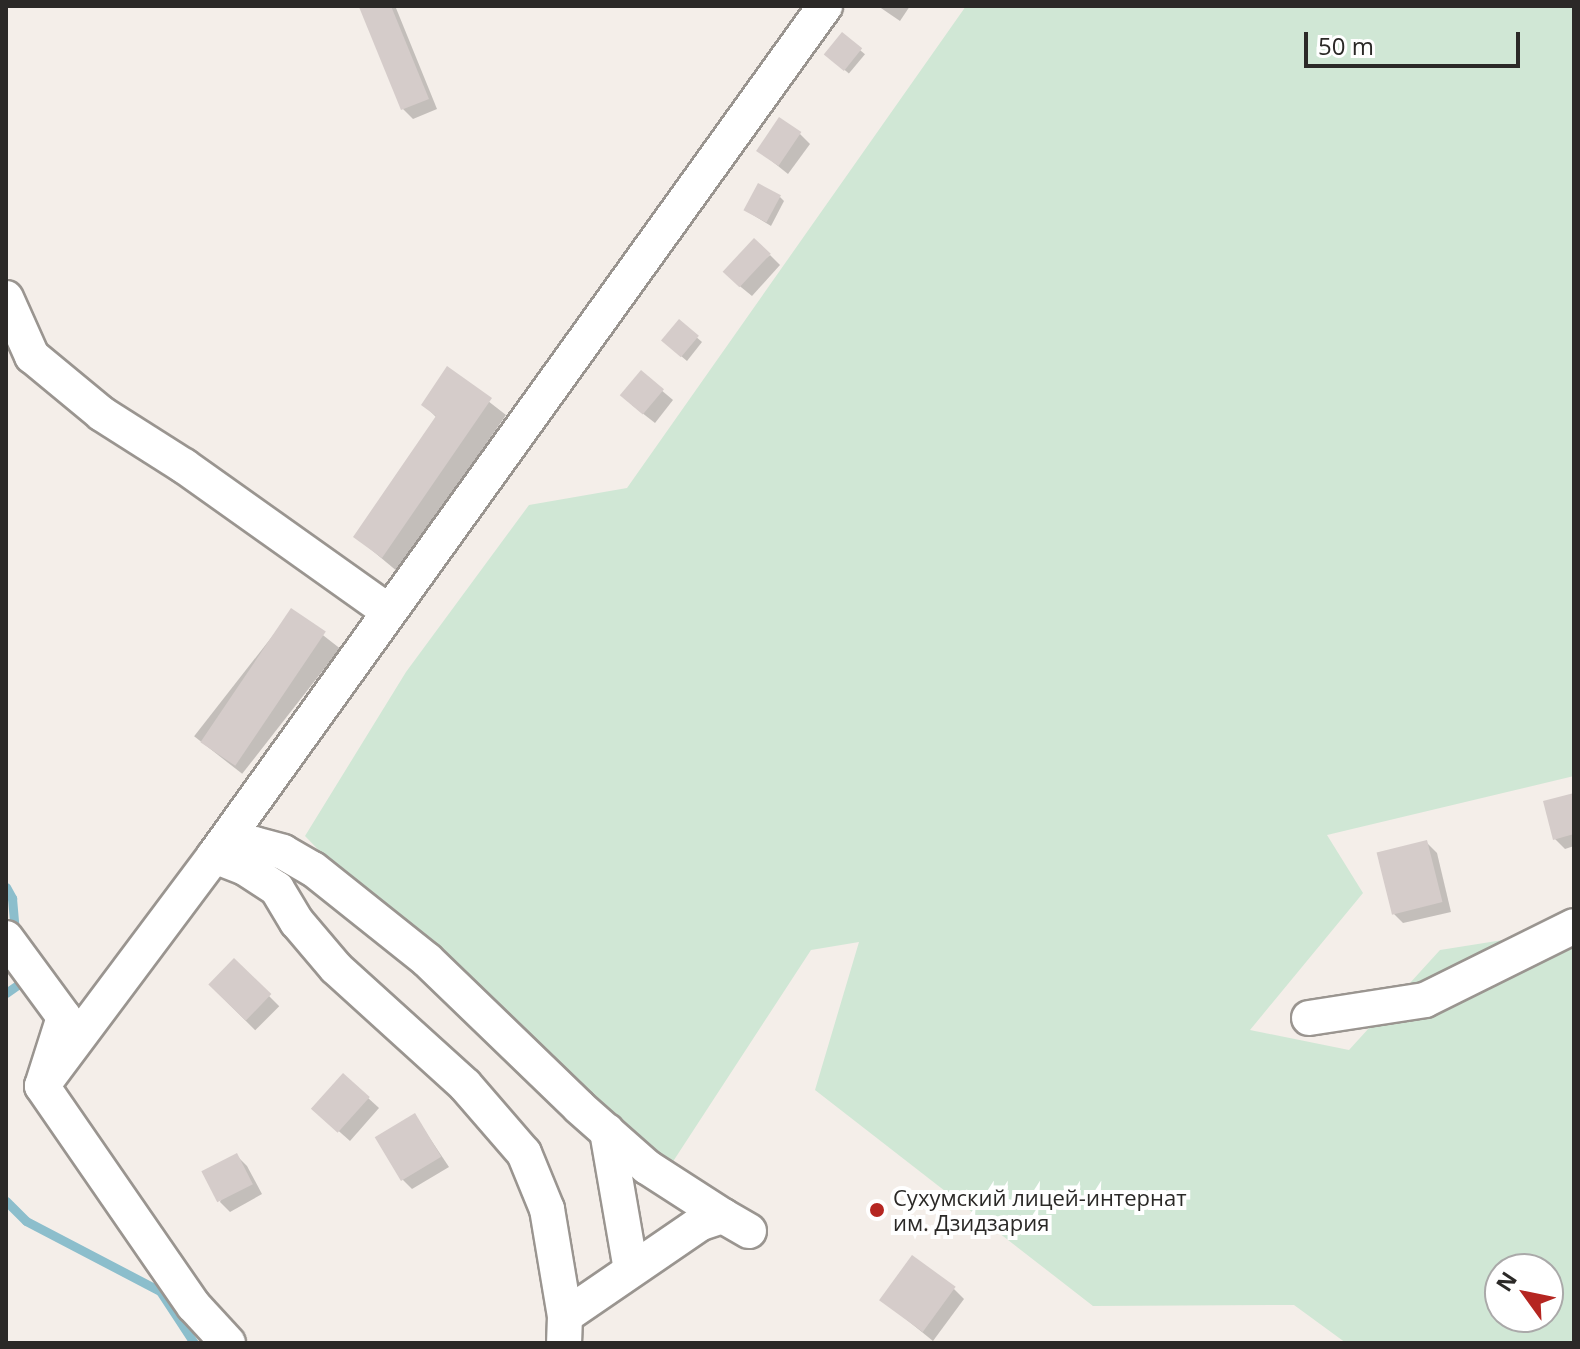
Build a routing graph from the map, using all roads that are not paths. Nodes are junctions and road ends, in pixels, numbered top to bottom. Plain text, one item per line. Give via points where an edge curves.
1 (825, 6) edge
2 (6, 298) edge
3 (387, 610) junction
4 (214, 856) junction
5 (1574, 926) edge
6 (6, 938) edge
7 (1309, 1018) dead end
8 (42, 1086) junction
9 (607, 1131) junction
10 (631, 1270) junction
11 (564, 1330) edge
12 (228, 1343) edge

1 - 3 street
2 - 3 street via 32,356 102,414
3 - 4 street
4 - 8 street
4 - 9 street via 254,844 313,869 436,968
4 - 11 street via 277,889 336,968 465,1085 524,1153 547,1209
5 - 7 street via 1425,1000
6 - 8 street via 64,1017
8 - 12 street via 194,1306
9 - 10 street
9 - 10 street via 677,1189 736,1224 701,1223
10 - 11 street

